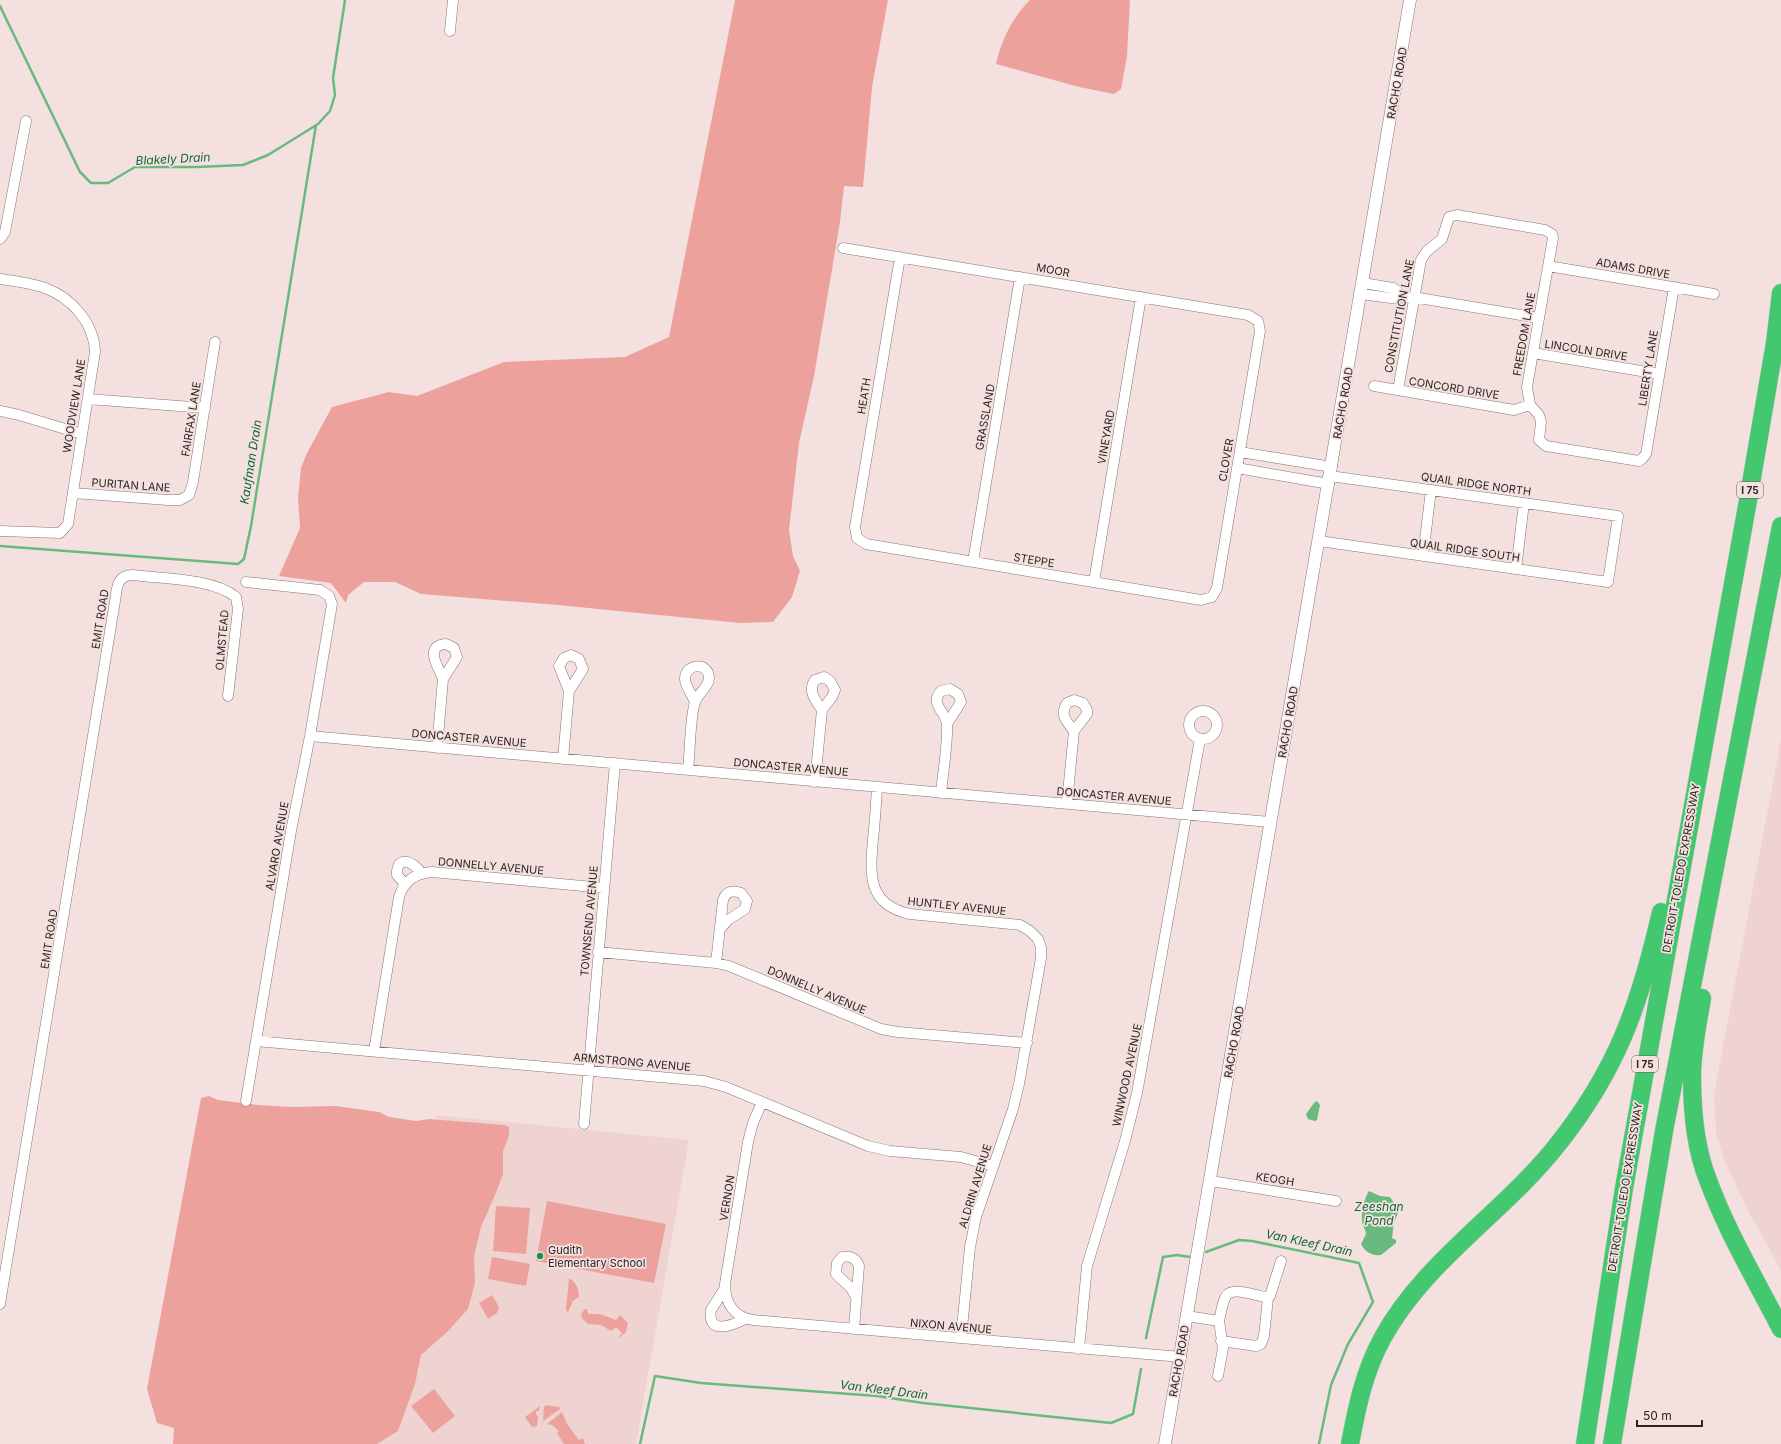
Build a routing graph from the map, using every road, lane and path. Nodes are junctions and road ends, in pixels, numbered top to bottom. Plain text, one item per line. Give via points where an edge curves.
1 (453, 0) edge
2 (1410, 0) edge
3 (450, 31) dead end
4 (26, 121) dead end
5 (1538, 229) joint
6 (0, 239) edge
7 (843, 248) dead end
8 (900, 257) junction
9 (1548, 266) junction
10 (1020, 277) junction
11 (0, 279) edge
12 (1674, 287) junction
13 (1362, 288) junction
14 (1781, 292) edge
15 (1714, 294) dead end
16 (1141, 297) junction
17 (1413, 297) junction
18 (1539, 318) junction
19 (1258, 321) joint
20 (215, 342) dead end
21 (1533, 353) junction
22 (1659, 374) junction
23 (1374, 386) dead end
24 (1398, 390) junction
25 (88, 399) junction
26 (1530, 405) junction
27 (205, 408) junction
28 (0, 412) edge
29 (82, 434) junction
30 (1546, 446) joint
31 (1240, 452) junction
32 (1237, 468) junction
33 (1330, 476) junction
34 (1432, 490) junction
35 (73, 493) junction
36 (187, 497) joint
37 (1524, 503) junction
38 (1781, 526) edge
39 (0, 531) edge
40 (857, 538) joint
41 (1319, 542) junction
42 (1423, 556) junction
43 (973, 562) junction
44 (1516, 569) junction
45 (246, 582) dead end
46 (1094, 582) junction
47 (1608, 582) joint
48 (228, 591) joint
49 (1208, 599) joint
50 (443, 679) dead end
51 (1714, 686) junction
52 (569, 690) dead end
53 (228, 696) dead end
54 (695, 703) dead end
55 (822, 710) dead end
56 (1743, 723) junction
57 (947, 724) dead end
58 (1074, 731) dead end
59 (310, 736) junction
60 (1200, 739) dead end
61 (437, 748) junction
62 (563, 759) junction
63 (615, 763) junction
64 (688, 770) junction
65 (815, 782) junction
66 (877, 787) junction
67 (941, 793) junction
68 (1067, 803) junction
69 (1186, 815) junction
70 (1270, 822) junction
71 (422, 874) junction
72 (405, 884) junction
73 (604, 888) junction
74 (720, 929) dead end
75 (598, 952) junction
76 (716, 963) junction
77 (256, 1041) junction
78 (1027, 1043) junction
79 (374, 1051) junction
80 (587, 1075) junction
81 (246, 1101) dead end
82 (762, 1102) junction
83 (584, 1124) dead end
84 (993, 1166) junction
85 (1211, 1181) junction
86 (1336, 1201) dead end
87 (1281, 1261) dead end
88 (725, 1288) junction
89 (856, 1297) dead end
90 (1268, 1298) junction
91 (0, 1304) edge
92 (1187, 1316) junction
93 (745, 1319) junction
94 (1219, 1321) junction
95 (854, 1329) junction
96 (1781, 1330) edge
97 (961, 1338) junction
98 (1221, 1341) junction
99 (1079, 1349) junction
100 (1181, 1356) junction
101 (1218, 1376) dead end
102 (1165, 1444) edge
103 (1350, 1444) edge
104 (1585, 1444) edge
105 (1612, 1444) edge

1 - 3 street
2 - 13 street, RACHO ROAD
4 - 6 street via 5,232
5 - 9 street, FREEDOM LANE via 1552,234
5 - 17 street, CONSTITUTION LANE via 1457,215 1449,217 1442,239 1424,255
7 - 8 street, MOOR
8 - 10 street, MOOR
8 - 40 street, HEATH via 855,527
9 - 12 street, ADAMS DRIVE
9 - 18 street, FREEDOM LANE
10 - 16 street, MOOR
10 - 43 street, GRASSLAND
11 - 25 street, WOODVIEW LANE via 46,288 64,298 82,316 91,330 94,345
12 - 15 street, ADAMS DRIVE
12 - 22 street, LIBERTY LANE
13 - 17 street via 1393,288 1403,296
13 - 33 street, RACHO ROAD
14 - 51 highway, DETROIT-TOLEDO EXPRESSWAY / I 75 via 1750,495
16 - 19 street, MOOR via 1248,315
16 - 46 street, VINEYARD
17 - 18 street
17 - 24 street, CONSTITUTION LANE
18 - 21 street, FREEDOM LANE
19 - 31 street, CLOVER via 1260,331
20 - 27 street, FAIRFAX LANE
21 - 22 street, LINCOLN DRIVE
21 - 26 street, FREEDOM LANE via 1527,388
22 - 30 street, LIBERTY LANE via 1646,454 1642,459 1634,461
23 - 24 street, CONCORD DRIVE
24 - 26 street, CONCORD DRIVE via 1514,410
25 - 27 street
25 - 29 street, WOODVIEW LANE
26 - 30 street, FREEDOM LANE via 1539,415 1539,440
27 - 36 street, FAIRFAX LANE via 193,482
28 - 29 street via 19,415
29 - 35 street, WOODVIEW LANE
31 - 32 street, CLOVER
31 - 33 street
32 - 33 street
32 - 49 street, CLOVER via 1217,588
33 - 34 street, QUAIL RIDGE NORTH
33 - 41 street, RACHO ROAD
34 - 37 street, QUAIL RIDGE NORTH
34 - 42 street
35 - 36 street, PURITAN LANE via 168,500
35 - 39 street, WOODVIEW LANE via 68,524 60,533
37 - 44 street
37 - 47 street, QUAIL RIDGE NORTH via 1618,516
38 - 56 highway
40 - 43 street, STEPPE via 866,544
41 - 42 street, QUAIL RIDGE SOUTH
41 - 70 street, RACHO ROAD
42 - 44 street, QUAIL RIDGE SOUTH
43 - 46 street, STEPPE
44 - 47 street, QUAIL RIDGE SOUTH
45 - 59 street, ALVARO AVENUE via 320,590 329,596 332,604
46 - 49 street, STEPPE via 1201,600
48 - 53 street, OLMSTEAD via 236,597 238,609
48 - 91 street, EMIT ROAD via 195,582 133,575 126,575 118,583
50 - 61 street
51 - 103 highway via 1690,775 1676,850 1646,974 1621,1044 1602,1082 1554,1149 1485,1221 1432,1271 1404,1303 1381,1340 1368,1370 1357,1406
51 - 104 highway, DETROIT-TOLEDO EXPRESSWAY / I 75 via 1624,1188
52 - 62 street
54 - 64 street
55 - 65 street
56 - 96 highway via 1734,813 1695,1039 1693,1105 1700,1155 1707,1180
56 - 105 highway via 1664,1131
57 - 67 street
58 - 68 street
59 - 61 street, DONCASTER AVENUE
59 - 77 street, ALVARO AVENUE via 291,831
60 - 69 street, WINWOOD AVENUE
61 - 62 street, DONCASTER AVENUE
62 - 63 street, DONCASTER AVENUE
63 - 64 street, DONCASTER AVENUE
63 - 73 street, TOWNSEND AVENUE
64 - 65 street, DONCASTER AVENUE
65 - 66 street, DONCASTER AVENUE
66 - 67 street, DONCASTER AVENUE
66 - 78 street, HUNTLEY AVENUE via 871,872 877,894 887,905 899,912 910,914 1012,923 1023,927 1038,939 1041,958
67 - 68 street, DONCASTER AVENUE
68 - 69 street, DONCASTER AVENUE
69 - 70 street, DONCASTER AVENUE
69 - 99 street, WINWOOD AVENUE via 1137,1093 1087,1266
70 - 85 street, RACHO ROAD
71 - 72 street, DONNELLY AVENUE
71 - 72 street via 412,862 401,864 396,875
71 - 73 street, DONNELLY AVENUE via 432,872
72 - 79 street via 399,897
73 - 75 street, TOWNSEND AVENUE
74 - 76 street
75 - 76 street, DONNELLY AVENUE
75 - 80 street, TOWNSEND AVENUE
76 - 78 street, DONNELLY AVENUE via 739,970 881,1029
77 - 79 street, ARMSTRONG AVENUE
77 - 81 street, ALVARO AVENUE
78 - 84 street, ALDRIN AVENUE via 1012,1109
79 - 80 street, ARMSTRONG AVENUE
80 - 82 street, ARMSTRONG AVENUE via 704,1081
80 - 83 street, TOWNSEND AVENUE
82 - 84 street, ARMSTRONG AVENUE via 868,1146 890,1151 961,1157
82 - 88 street, VERNON via 748,1142
84 - 97 street, ALDRIN AVENUE via 976,1217 970,1247
85 - 86 street, KEOGH
85 - 92 street, RACHO ROAD
87 - 90 street via 1272,1293
88 - 93 street, VERNON via 727,1301 736,1313
88 - 93 street via 711,1310 713,1321 717,1326 723,1327
89 - 95 street
90 - 94 street via 1235,1291 1228,1293
90 - 98 street via 1261,1344 1256,1346
92 - 94 street
92 - 100 street, RACHO ROAD
93 - 95 street, NIXON AVENUE
94 - 98 street
95 - 97 street, NIXON AVENUE
97 - 99 street, NIXON AVENUE
98 - 101 street via 1223,1348
99 - 100 street, NIXON AVENUE
100 - 102 street, RACHO ROAD

